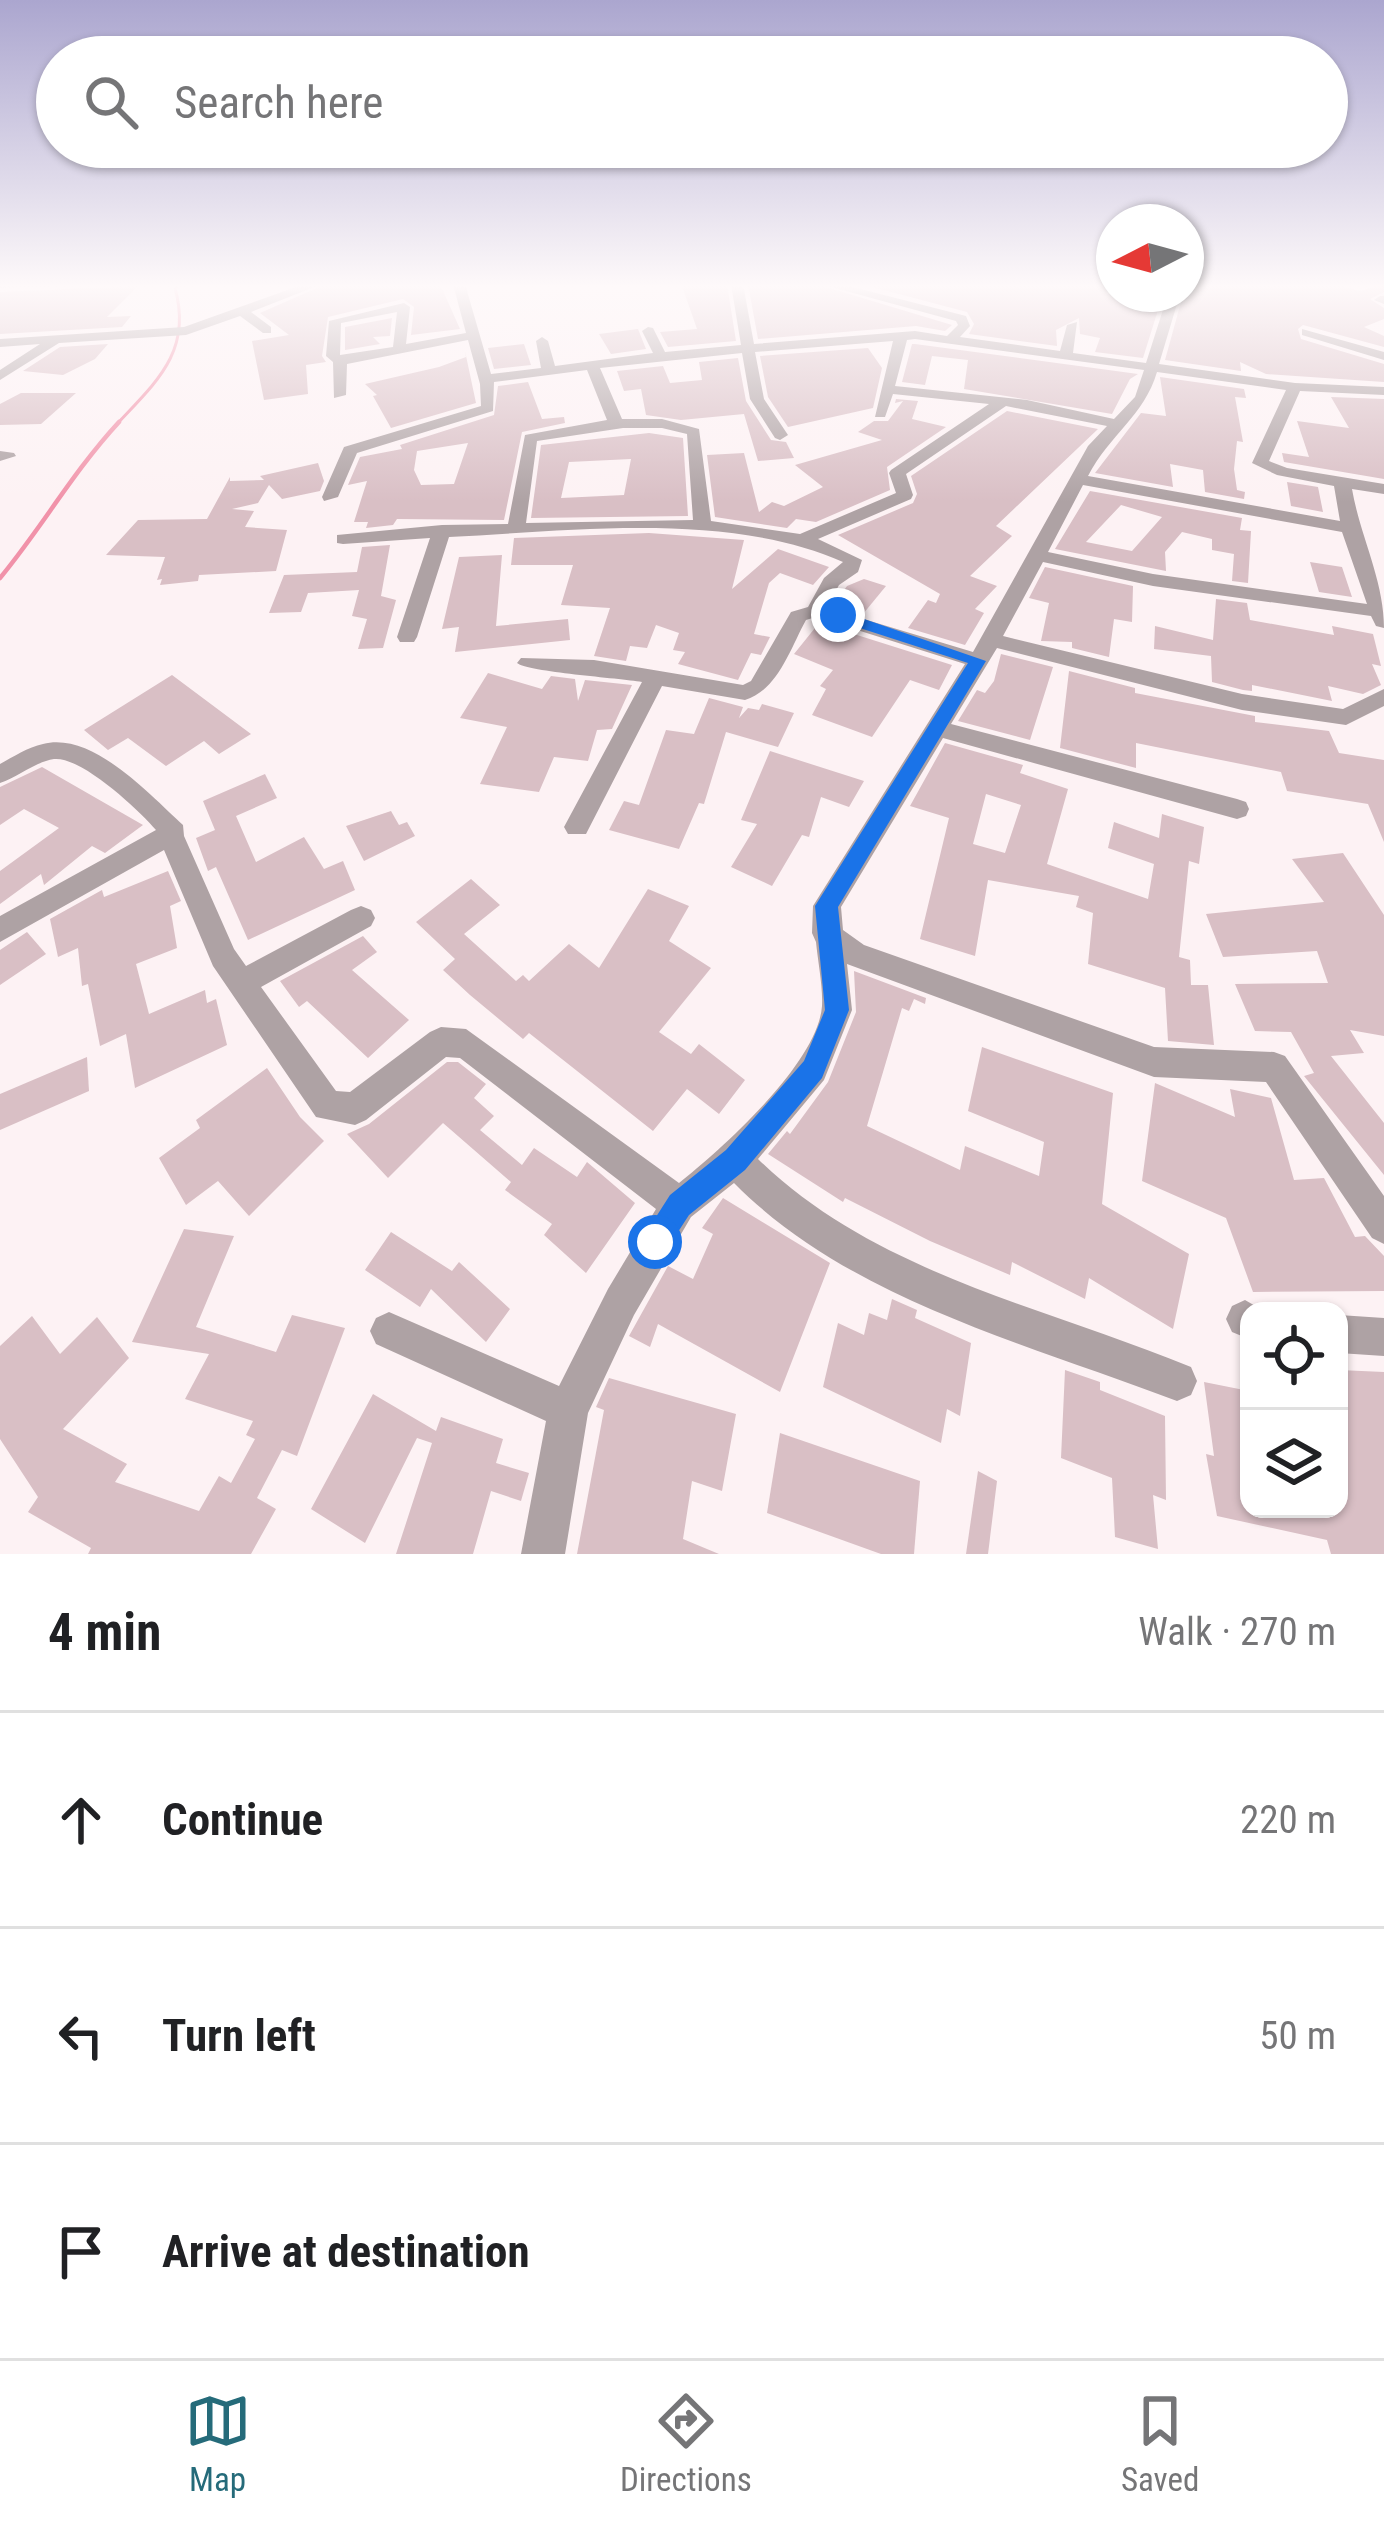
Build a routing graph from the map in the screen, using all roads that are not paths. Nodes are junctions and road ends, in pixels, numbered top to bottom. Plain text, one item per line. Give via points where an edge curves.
1 (30, 357) edge
2 (334, 357) edge
3 (364, 357) edge
4 (478, 357) edge
5 (546, 357) edge
6 (657, 357) edge
7 (749, 357) edge
8 (896, 357) edge
9 (1085, 357) edge
10 (1158, 357) edge
11 (340, 361) junction
12 (592, 365) junction
13 (1156, 366) junction
14 (549, 371) junction
15 (0, 376) edge
16 (486, 379) junction
17 (1294, 387) junction
18 (887, 389) junction
19 (1384, 391) edge
20 (339, 395) dead end
21 (1002, 402) junction
22 (880, 414) dead end
23 (1117, 424) junction
24 (617, 425) junction
25 (780, 435) dead end
26 (1080, 479) junction
27 (1342, 481) junction
28 (1384, 489) edge
29 (330, 497) dead end
30 (702, 523) junction
31 (516, 528) junction
32 (1351, 528) junction
33 (442, 530) junction
34 (343, 538) dead end
35 (801, 540) junction
36 (1037, 554) junction
37 (821, 608) junction
38 (1380, 618) edge
39 (407, 637) dead end
40 (984, 650) junction
41 (529, 663) dead end
42 (655, 678) junction
43 (1384, 696) edge
44 (937, 728) junction
45 (0, 774) edge
46 (1238, 809) dead end
47 (577, 827) dead end
48 (174, 832) junction
49 (361, 918) dead end
50 (0, 931) edge
51 (826, 933) junction
52 (240, 983) junction
53 (736, 1160) junction
54 (680, 1205) junction
55 (1384, 1226) edge
56 (389, 1331) dead end
57 (1348, 1334) edge
58 (1384, 1336) edge
59 (1177, 1381) dead end
60 (568, 1410) junction
61 (543, 1554) edge

1 - 15 street
2 - 11 street
3 - 11 street
4 - 16 street
5 - 14 street
6 - 12 street
7 - 25 street via 757,398
8 - 18 street
9 - 13 street
10 - 13 street
11 - 20 street
12 - 14 street
12 - 24 street
13 - 17 street
13 - 23 street via 1142,398
14 - 16 street
16 - 29 street via 488,409 350,450
17 - 19 street
17 - 27 street via 1260,463
18 - 21 street
18 - 22 street
21 - 23 street
21 - 35 street via 897,473 905,495
23 - 26 street
24 - 30 street via 690,428
24 - 31 street via 530,438
26 - 32 street
26 - 36 street
27 - 28 street
27 - 32 street
30 - 31 street
30 - 35 street
31 - 33 street
32 - 38 street
33 - 34 street
33 - 39 street
35 - 37 street via 854,562 831,582
36 - 38 street
36 - 40 street
37 - 40 street
37 - 42 street via 798,616 752,691
40 - 43 street via 1346,717
40 - 44 street
41 - 42 street
42 - 47 street
44 - 46 street
44 - 51 street via 826,906
45 - 48 street via 46,752 69,752 113,776
48 - 50 street
48 - 52 street via 196,898
49 - 52 street
51 - 53 street via 837,1010 826,1043
51 - 55 street via 888,968 1154,1062 1274,1067
52 - 54 street via 327,1106 355,1109 441,1042 466,1044
53 - 54 street
53 - 59 street via 790,1212 852,1247
54 - 60 street
56 - 60 street
57 - 58 street
60 - 61 street

